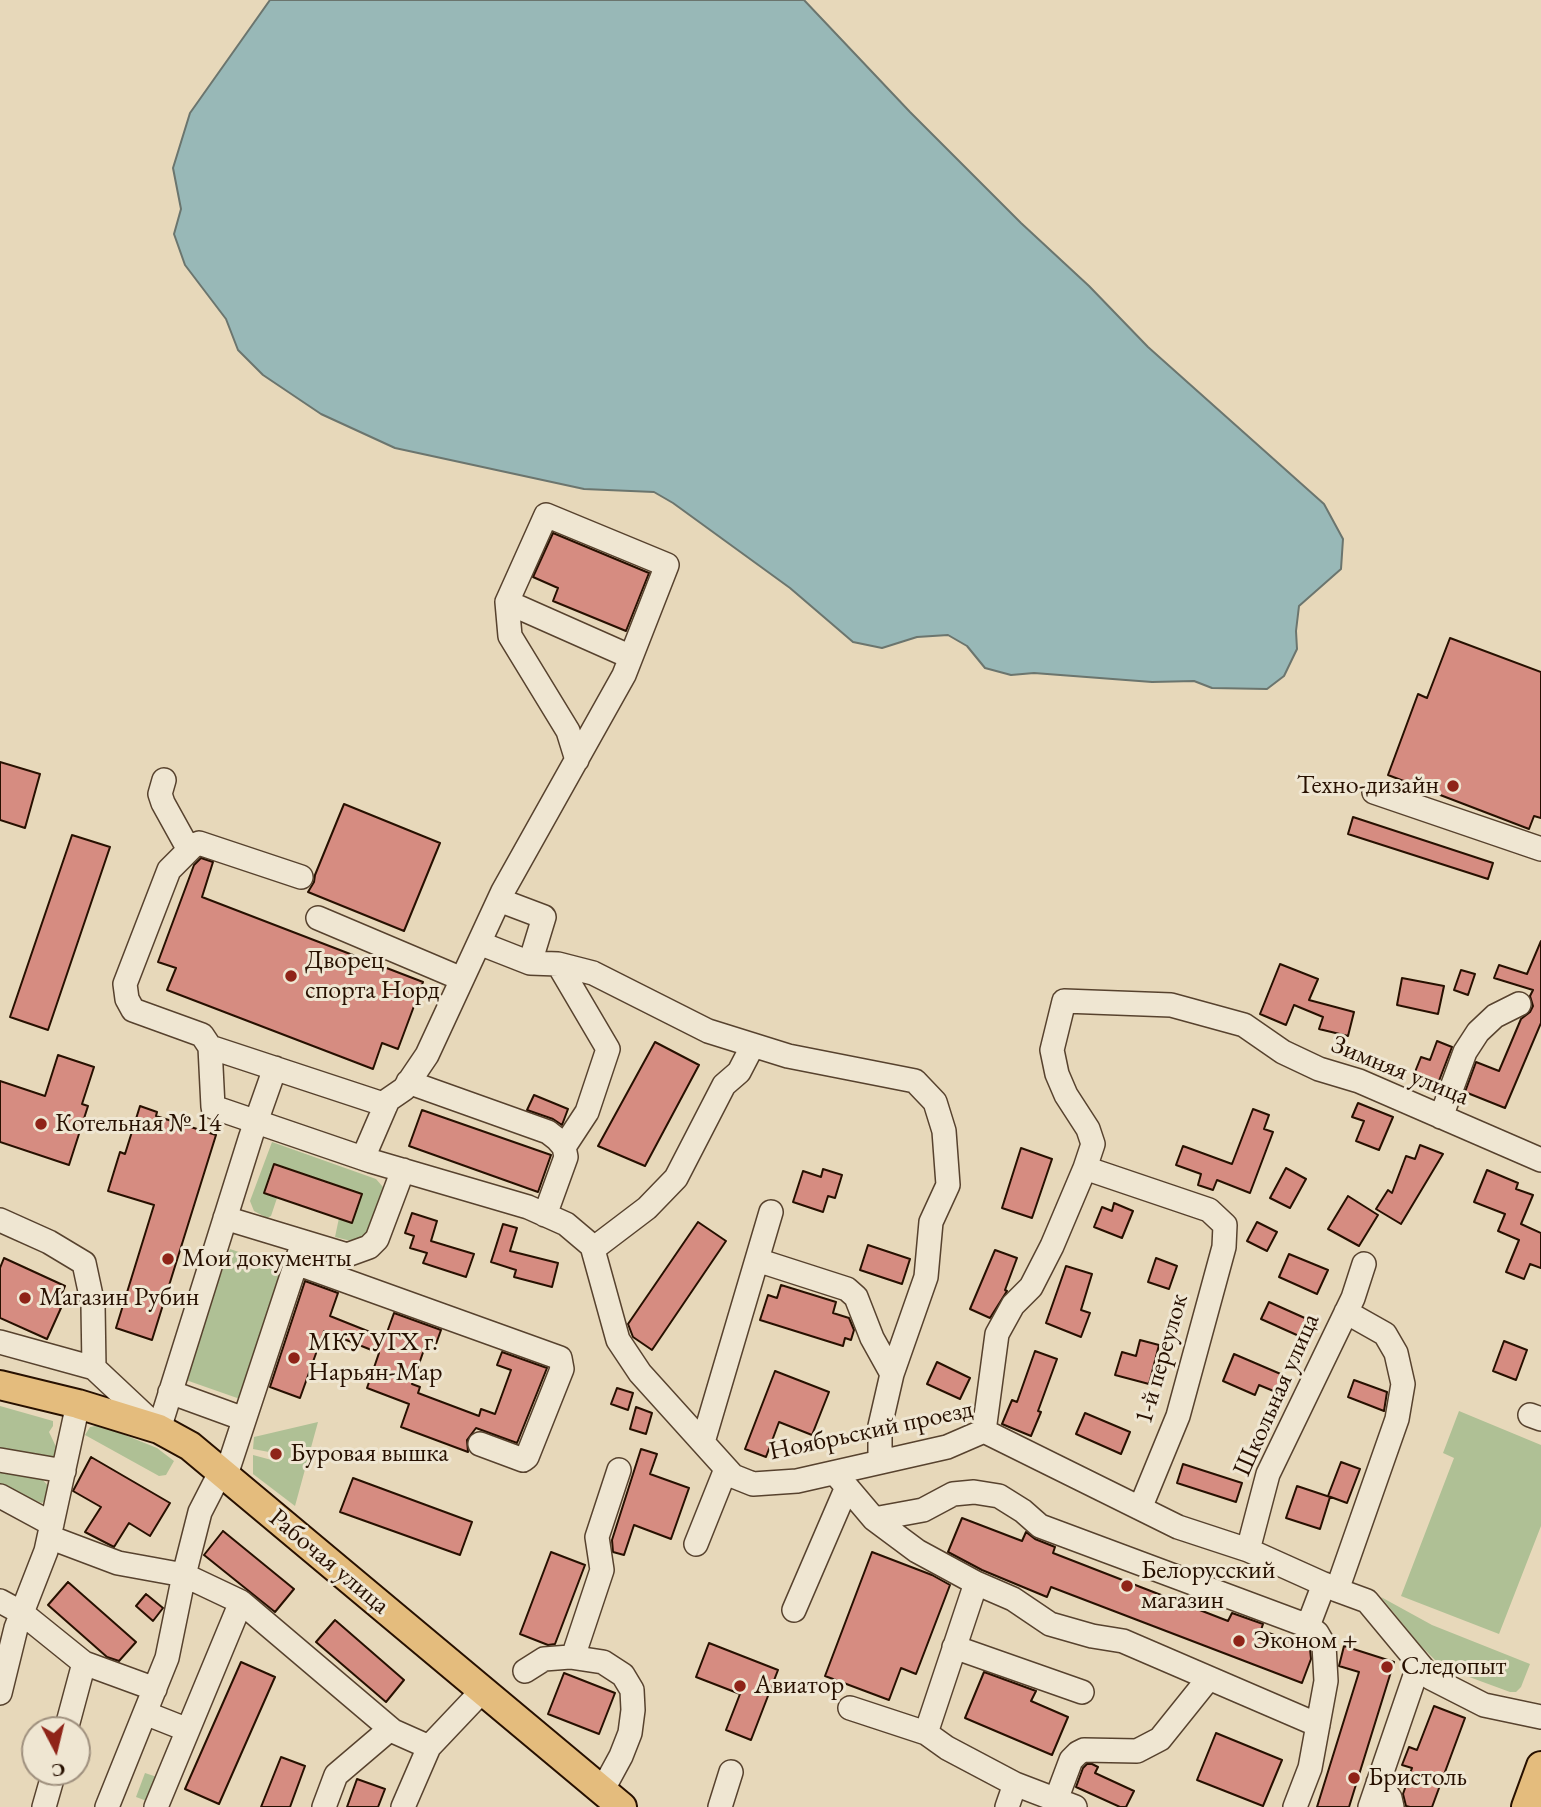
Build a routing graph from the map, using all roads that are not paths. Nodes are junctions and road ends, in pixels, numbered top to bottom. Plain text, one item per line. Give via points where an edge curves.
1 (507, 602) junction
2 (631, 657) junction
3 (578, 760) junction
4 (164, 780) dead end
5 (1374, 792) dead end
6 (1541, 849) edge
7 (189, 850) junction
8 (301, 877) dead end
9 (499, 900) junction
10 (318, 918) dead end
11 (479, 943) junction
12 (530, 963) junction
13 (558, 964) junction
14 (462, 979) junction
15 (1519, 1004) dead end
16 (753, 1045) junction
17 (210, 1048) junction
18 (275, 1068) junction
19 (408, 1082) junction
20 (386, 1105) junction
21 (1441, 1117) junction
22 (256, 1122) junction
23 (564, 1147) junction
24 (367, 1159) junction
25 (1541, 1160) edge
26 (1085, 1168) junction
27 (403, 1170) junction
28 (771, 1212) dead end
29 (545, 1215) junction
30 (225, 1218) junction
31 (0, 1220) edge
32 (593, 1249) junction
33 (300, 1253) junction
34 (757, 1260) junction
35 (1364, 1264) dead end
36 (1346, 1312) junction
37 (0, 1342) edge
38 (94, 1368) junction
39 (892, 1374) junction
40 (0, 1385) edge
41 (170, 1392) junction
42 (78, 1404) junction
43 (244, 1419) junction
44 (159, 1429) junction
45 (984, 1431) junction
46 (703, 1442) junction
47 (480, 1444) dead end
48 (0, 1460) edge
49 (880, 1462) junction
50 (726, 1469) junction
51 (619, 1470) dead end
52 (64, 1471) junction
53 (223, 1473) junction
54 (841, 1480) junction
55 (0, 1496) edge
56 (1141, 1506) junction
57 (874, 1519) junction
58 (51, 1531) junction
59 (696, 1544) dead end
60 (1248, 1550) junction
61 (184, 1575) junction
62 (976, 1583) junction
63 (1330, 1587) junction
64 (0, 1601) edge
65 (242, 1602) junction
66 (794, 1609) dead end
67 (22, 1613) junction
68 (1308, 1626) junction
69 (954, 1647) junction
70 (573, 1657) junction
71 (83, 1663) junction
72 (1419, 1664) junction
73 (525, 1671) dead end
74 (1209, 1678) junction
75 (155, 1689) junction
76 (483, 1690) junction
77 (1082, 1692) dead end
78 (0, 1693) edge
79 (850, 1708) dead end
80 (145, 1713) junction
81 (70, 1716) edge
82 (1541, 1717) edge
83 (1318, 1725) junction
84 (390, 1729) junction
85 (188, 1730) junction
86 (926, 1733) junction
87 (429, 1747) junction
88 (731, 1773) dead end
89 (1378, 1783) junction
90 (1015, 1784) junction
91 (50, 1786) edge
92 (612, 1799) edge
93 (1066, 1803) edge
94 (44, 1807) edge
95 (107, 1807) edge
96 (156, 1807) edge
97 (324, 1807) edge
98 (403, 1807) edge
99 (720, 1807) edge
100 (1007, 1807) edge
101 (1295, 1807) edge
102 (1370, 1807) edge
103 (1392, 1807) edge

1 - 2 street
1 - 2 street via 545,515 667,565
1 - 3 street via 510,636 568,731
2 - 3 street
3 - 9 street
4 - 7 street via 163,803
5 - 6 street
7 - 8 street via 199,843
7 - 17 street via 169,870 125,984 133,1010 202,1035
9 - 11 street
9 - 12 street via 544,917
10 - 14 street
11 - 12 street
11 - 14 street
12 - 13 street
13 - 16 street via 593,973 708,1031
13 - 23 street via 608,1049 587,1112
14 - 19 street via 427,1055
15 - 21 street via 1495,1016 1478,1032 1465,1052
16 - 32 street via 739,1072 724,1084 676,1178 647,1209
16 - 39 street via 915,1081 935,1102 944,1130 948,1185 931,1222 926,1277
17 - 18 street
17 - 22 street via 213,1107
18 - 20 street
18 - 22 street
19 - 20 street
19 - 23 street via 548,1132
20 - 24 street
21 - 25 street, Зимняя улица
21 - 26 street, Зимняя улица via 1319,1069 1283,1052 1244,1025 1171,1005 1064,1001 1052,1050 1066,1095 1093,1144
22 - 24 street
22 - 30 street
23 - 29 street via 566,1157
24 - 27 street
26 - 45 street via 1031,1287 997,1334
26 - 56 street, 1-й переулок via 1209,1210 1226,1225 1178,1416
27 - 29 street
27 - 33 street via 377,1239 369,1247 347,1255
28 - 34 street
29 - 32 street via 566,1224
30 - 33 street
30 - 41 street
31 - 38 street via 85,1264 93,1304
32 - 46 street, Ноябрьский проезд via 618,1340 640,1373
33 - 43 street
33 - 47 street via 560,1358 562,1369 527,1457 523,1460
34 - 39 street via 847,1289 856,1297
34 - 46 street
35 - 36 street, Школьная улица
36 - 60 street, Школьная улица via 1268,1474
36 - 63 street via 1385,1334 1396,1353 1403,1384 1397,1419
37 - 38 street
38 - 44 street
39 - 49 street via 880,1426
40 - 42 main road, Рабочая улица
41 - 43 street
41 - 44 street
42 - 44 main road, Рабочая улица
42 - 52 street
43 - 53 street
44 - 53 main road, Рабочая улица via 190,1446
45 - 49 street, Ноябрьский проезд via 947,1447
45 - 56 street, Ноябрьский проезд
46 - 50 street, Ноябрьский проезд
48 - 52 street
49 - 54 street, Ноябрьский проезд
50 - 54 street, Ноябрьский проезд via 753,1484
50 - 59 street
51 - 70 street via 597,1537 602,1570
52 - 58 street
53 - 61 street via 200,1512
53 - 76 main road, Рабочая улица
54 - 57 street
54 - 66 street
55 - 58 street
56 - 60 street, Ноябрьский проезд via 1178,1527
57 - 62 street via 917,1551
57 - 68 street via 923,1510 953,1494 999,1496 1040,1526
58 - 61 street via 118,1563
58 - 67 street
60 - 63 street, Ноябрьский проезд
61 - 65 street
61 - 75 street via 167,1658
62 - 69 street
62 - 74 street via 1013,1599 1050,1624 1123,1641
63 - 68 street
63 - 72 street, Ноябрьский проезд via 1367,1601
64 - 67 street
65 - 84 street
65 - 85 street
67 - 71 street
67 - 78 street
68 - 83 street via 1324,1645 1327,1662
69 - 77 street
69 - 86 street
70 - 73 street via 544,1659
70 - 92 street via 603,1662 623,1675 632,1690 630,1733
71 - 75 street
71 - 81 street
72 - 82 street, Ноябрьский проезд via 1431,1678 1484,1705
72 - 89 street
74 - 83 street
74 - 93 street via 1160,1739 1137,1751 1078,1753 1072,1760
75 - 80 street
76 - 87 street
76 - 92 main road, Рабочая улица
79 - 86 street
80 - 85 street
80 - 95 street
83 - 101 street via 1310,1768
84 - 87 street
84 - 97 street via 336,1775
85 - 96 street
86 - 90 street
87 - 98 street
88 - 99 street
89 - 102 street
89 - 103 street
90 - 93 street
90 - 100 street
91 - 94 street

